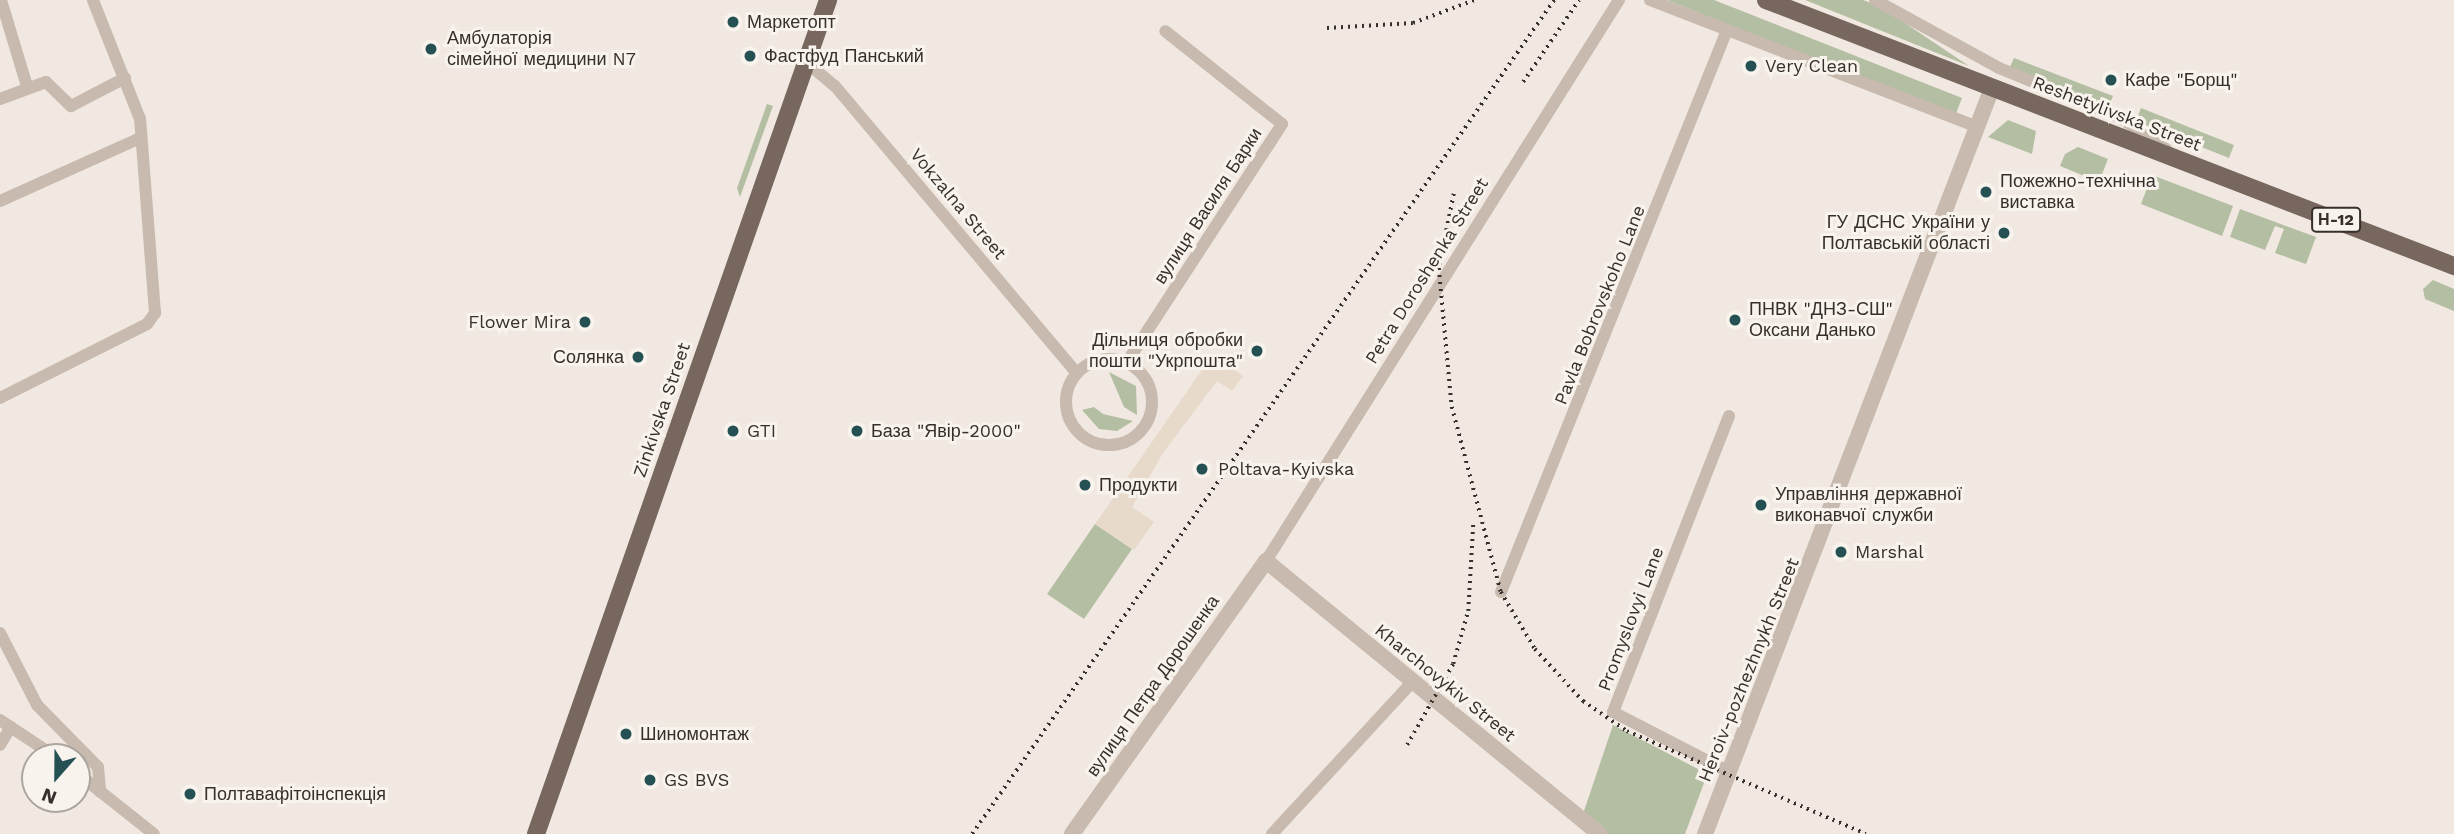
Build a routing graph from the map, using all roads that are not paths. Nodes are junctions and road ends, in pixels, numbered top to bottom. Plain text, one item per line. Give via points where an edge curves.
1 (1, 0) edge
2 (93, 0) edge
3 (828, 0) edge
4 (1619, 0) edge
5 (1650, 0) edge
6 (1766, 0) edge
7 (1875, 0) edge
8 (1165, 30) dead end
9 (1727, 30) junction
10 (806, 62) junction
11 (1998, 68) junction
12 (125, 78) junction
13 (27, 86) junction
14 (1992, 88) junction
15 (0, 99) edge
16 (1977, 127) junction
17 (138, 139) junction
18 (2187, 163) junction
19 (0, 201) edge
20 (2454, 265) edge
21 (1127, 362) junction
22 (1077, 373) junction
23 (0, 398) edge
24 (1729, 416) dead end
25 (1266, 561) junction
26 (1501, 592) dead end
27 (0, 633) edge
28 (1413, 681) junction
29 (6, 723) edge
30 (35, 743) edge
31 (0, 744) edge
32 (1729, 772) junction
33 (91, 785) edge
34 (100, 792) junction
35 (154, 834) edge
36 (536, 834) edge
37 (1072, 834) edge
38 (1272, 834) edge
39 (1601, 834) edge
40 (1704, 834) edge

1 - 13 street
2 - 12 street
3 - 10 main road, Zinkivska Street
4 - 25 street, Petra Doroshenka Street
5 - 9 street
6 - 14 main road, Reshetylivska Street
7 - 11 street
8 - 21 street, вулиця Василя Барки via 1282,124
9 - 16 street
9 - 26 street, Pavla Bobrovskoho Lane
10 - 22 street, Vokzalna Street via 835,86
10 - 36 main road, Zinkivska Street
11 - 14 street
11 - 18 street via 2119,117
12 - 13 street via 71,106 51,83
12 - 17 street via 140,119
13 - 15 street
14 - 16 street, Heroiv-pozhezhnykh Street
14 - 18 main road, Reshetylivska Street / Н-12
16 - 32 street, Heroiv-pozhezhnykh Street
17 - 19 street
17 - 23 street via 153,319
18 - 20 main road, Reshetylivska Street / Н-12
21 - 22 street via 1101,359
21 - 22 street via 1147,380 1152,407 1140,432 1118,444 1093,441 1070,419 1067,391
24 - 32 street, Promyslovyi Lane via 1613,712
25 - 28 street, Kharchovykiv Street
25 - 37 street, вулиця Петра Дорошенка
27 - 34 street via 37,705 98,767
28 - 38 street
28 - 39 street, Kharchovykiv Street
29 - 30 street
29 - 31 street
32 - 40 street, Heroiv-pozhezhnykh Street
33 - 34 street
34 - 35 street

